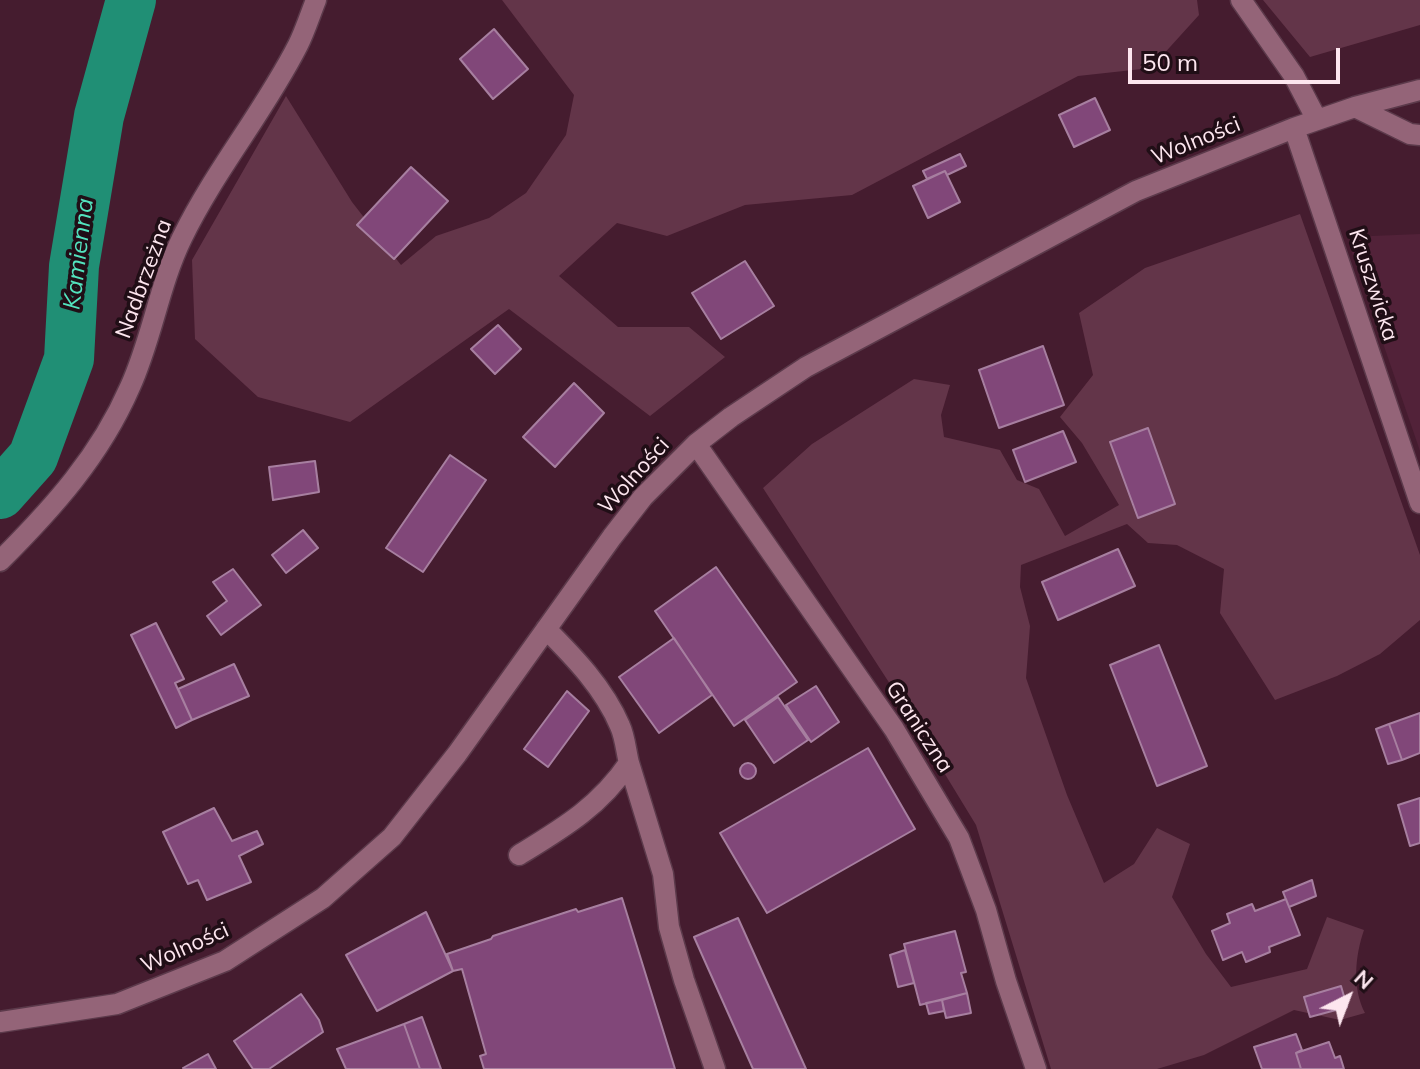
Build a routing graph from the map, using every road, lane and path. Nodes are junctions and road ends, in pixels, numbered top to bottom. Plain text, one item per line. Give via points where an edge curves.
1 (316, 0) edge
2 (1241, 0) edge
3 (1420, 90) edge
4 (1355, 107) junction
5 (1317, 120) junction
6 (1294, 128) junction
7 (1420, 135) edge
8 (696, 444) junction
9 (1420, 503) edge
10 (0, 561) edge
11 (546, 629) junction
12 (629, 763) junction
13 (519, 855) dead end
14 (0, 1022) edge
15 (715, 1069) edge
16 (1036, 1069) edge

1 - 10 street, Nadbrzeżna via 298,45 181,240 131,386 107,433 54,507
2 - 5 street via 1294,76
3 - 4 street, Wolności
4 - 5 street, Wolności
4 - 7 street
5 - 6 street, Wolności
6 - 8 street, Wolności via 1136,191 982,271 806,367
6 - 9 street, Kruszwicka
8 - 11 street, Wolności via 643,497
8 - 16 street, Graniczna via 894,729 959,838
11 - 12 street via 579,662 605,701 620,727
11 - 14 street, Wolności via 392,837 323,898 225,961 117,1004
12 - 13 street via 596,804
12 - 15 street via 663,874 669,927

